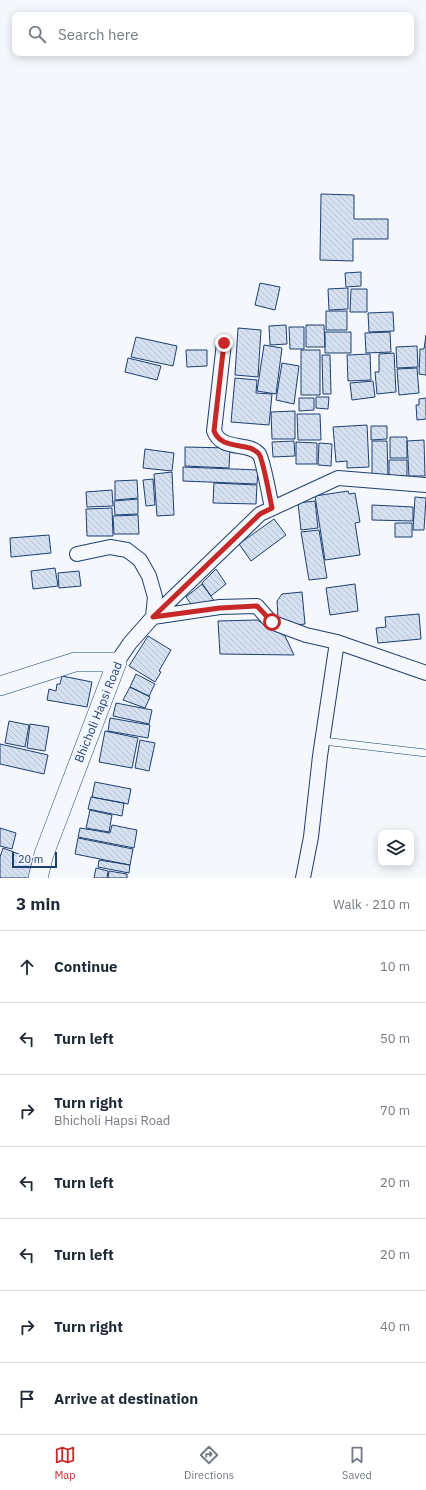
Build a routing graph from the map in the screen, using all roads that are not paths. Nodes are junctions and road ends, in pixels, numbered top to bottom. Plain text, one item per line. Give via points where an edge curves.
1 (224, 343) dead end
2 (426, 486) edge
3 (272, 508) junction
4 (77, 554) dead end
5 (153, 617) junction
6 (337, 642) junction
7 (117, 662) junction
8 (426, 673) edge
9 (0, 686) edge
10 (323, 741) junction
11 (426, 753) edge
12 (38, 878) edge
13 (303, 878) edge

1 - 3 street via 214,431 221,441 259,454
2 - 3 street, Bhicholi Hapsi Road via 338,478
3 - 5 street, Bhicholi Hapsi Road via 260,514
4 - 5 street via 110,547 127,550 140,560 155,597
5 - 6 street via 257,606 272,622 306,635
5 - 7 street, Bhicholi Hapsi Road
6 - 8 street
6 - 10 street
7 - 9 street via 75,662
7 - 12 street, Bhicholi Hapsi Road via 44,854
10 - 11 lane
10 - 13 street

